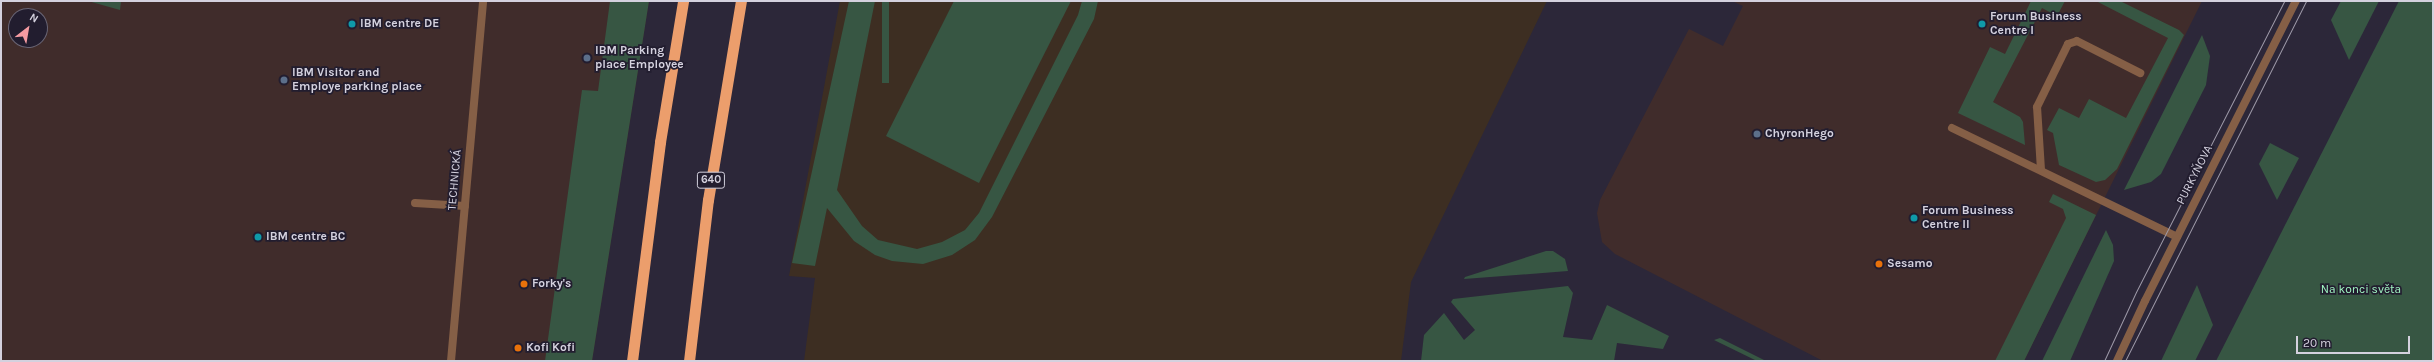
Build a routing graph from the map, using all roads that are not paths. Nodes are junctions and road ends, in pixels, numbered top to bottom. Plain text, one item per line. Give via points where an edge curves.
1 (482, 1) edge
2 (683, 1) edge
3 (741, 1) edge
4 (2296, 1) edge
5 (2140, 73) dead end
6 (1952, 128) dead end
7 (2041, 170) junction
8 (415, 203) dead end
9 (465, 206) junction
10 (2177, 237) junction
11 (451, 361) edge
12 (632, 361) edge
13 (689, 361) edge
14 (2118, 361) edge

1 - 9 street, TECHNICKÁ
2 - 12 highway via 660,142
3 - 13 highway, 640 via 708,200
4 - 10 street, PURKYŇOVA
5 - 7 street via 2076,41 2068,44 2037,107
6 - 7 street
7 - 10 street
8 - 9 street
9 - 11 street, TECHNICKÁ
10 - 14 street, PURKYŇOVA

